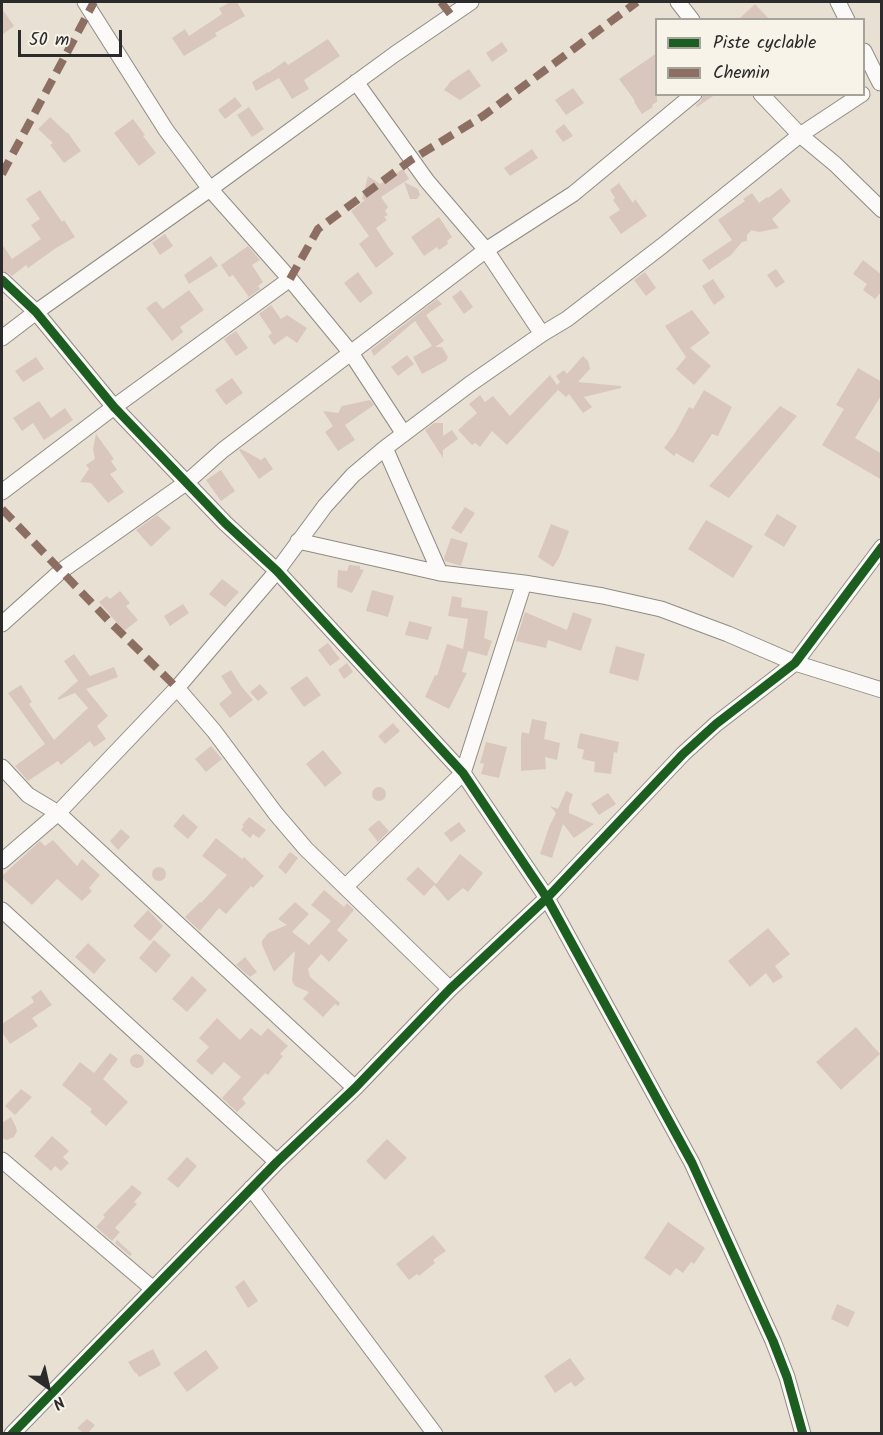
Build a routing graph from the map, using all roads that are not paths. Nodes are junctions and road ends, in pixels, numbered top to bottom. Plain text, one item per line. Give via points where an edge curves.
1 (85, 2) edge
2 (471, 2) edge
3 (678, 2) edge
4 (838, 2) edge
5 (690, 18) edge
6 (846, 18) edge
7 (865, 53) edge
8 (356, 82) junction
9 (881, 82) edge
10 (865, 93) edge
11 (692, 96) edge
12 (763, 96) edge
13 (860, 96) edge
14 (800, 135) junction
15 (210, 189) junction
16 (882, 210) edge
17 (486, 250) junction
18 (290, 279) junction
19 (2, 280) edge
20 (36, 312) junction
21 (542, 334) junction
22 (2, 338) edge
23 (351, 353) junction
24 (114, 407) junction
25 (404, 434) junction
26 (385, 448) junction
27 (187, 482) junction
28 (2, 492) edge
29 (298, 541) junction
30 (882, 547) edge
31 (277, 571) junction
32 (440, 573) junction
33 (524, 583) junction
34 (2, 624) edge
35 (795, 663) junction
36 (177, 688) junction
37 (882, 690) edge
38 (2, 766) edge
39 (463, 773) junction
40 (58, 813) junction
41 (2, 861) edge
42 (345, 887) junction
43 (547, 898) junction
44 (2, 910) edge
45 (450, 989) junction
46 (355, 1088) junction
47 (2, 1160) edge
48 (277, 1162) junction
49 (252, 1188) junction
50 (153, 1289) junction
51 (12, 1434) edge
52 (435, 1434) edge
53 (803, 1434) edge

1 - 15 street via 166,130
2 - 8 street
3 - 5 street
4 - 6 street
7 - 9 street
8 - 15 street
8 - 17 street via 427,181
9 - 10 street
11 - 17 street via 573,194
12 - 14 street
13 - 14 street
14 - 16 street
14 - 21 street via 577,312
15 - 18 street
15 - 20 street
17 - 21 street
17 - 23 street
18 - 23 street
18 - 24 street
19 - 20 street
20 - 22 street
20 - 24 street
21 - 25 street
23 - 25 street
23 - 27 street
24 - 27 street
24 - 28 street
25 - 26 street
26 - 29 street via 353,475
26 - 32 street
27 - 31 street
27 - 34 street via 61,571
29 - 31 street
29 - 32 street
30 - 35 street
31 - 36 street
31 - 39 street
32 - 33 street
33 - 35 street via 661,609
33 - 39 street
35 - 37 street
35 - 43 street via 683,754
36 - 40 street
36 - 42 street via 276,814
38 - 40 street via 28,795
39 - 42 street
39 - 43 street
40 - 41 street
40 - 46 street
42 - 45 street
43 - 45 street
43 - 53 street via 692,1163 773,1341
44 - 48 street
45 - 46 street
46 - 48 street
47 - 50 street
48 - 49 street
49 - 50 street
49 - 52 street
50 - 51 street

